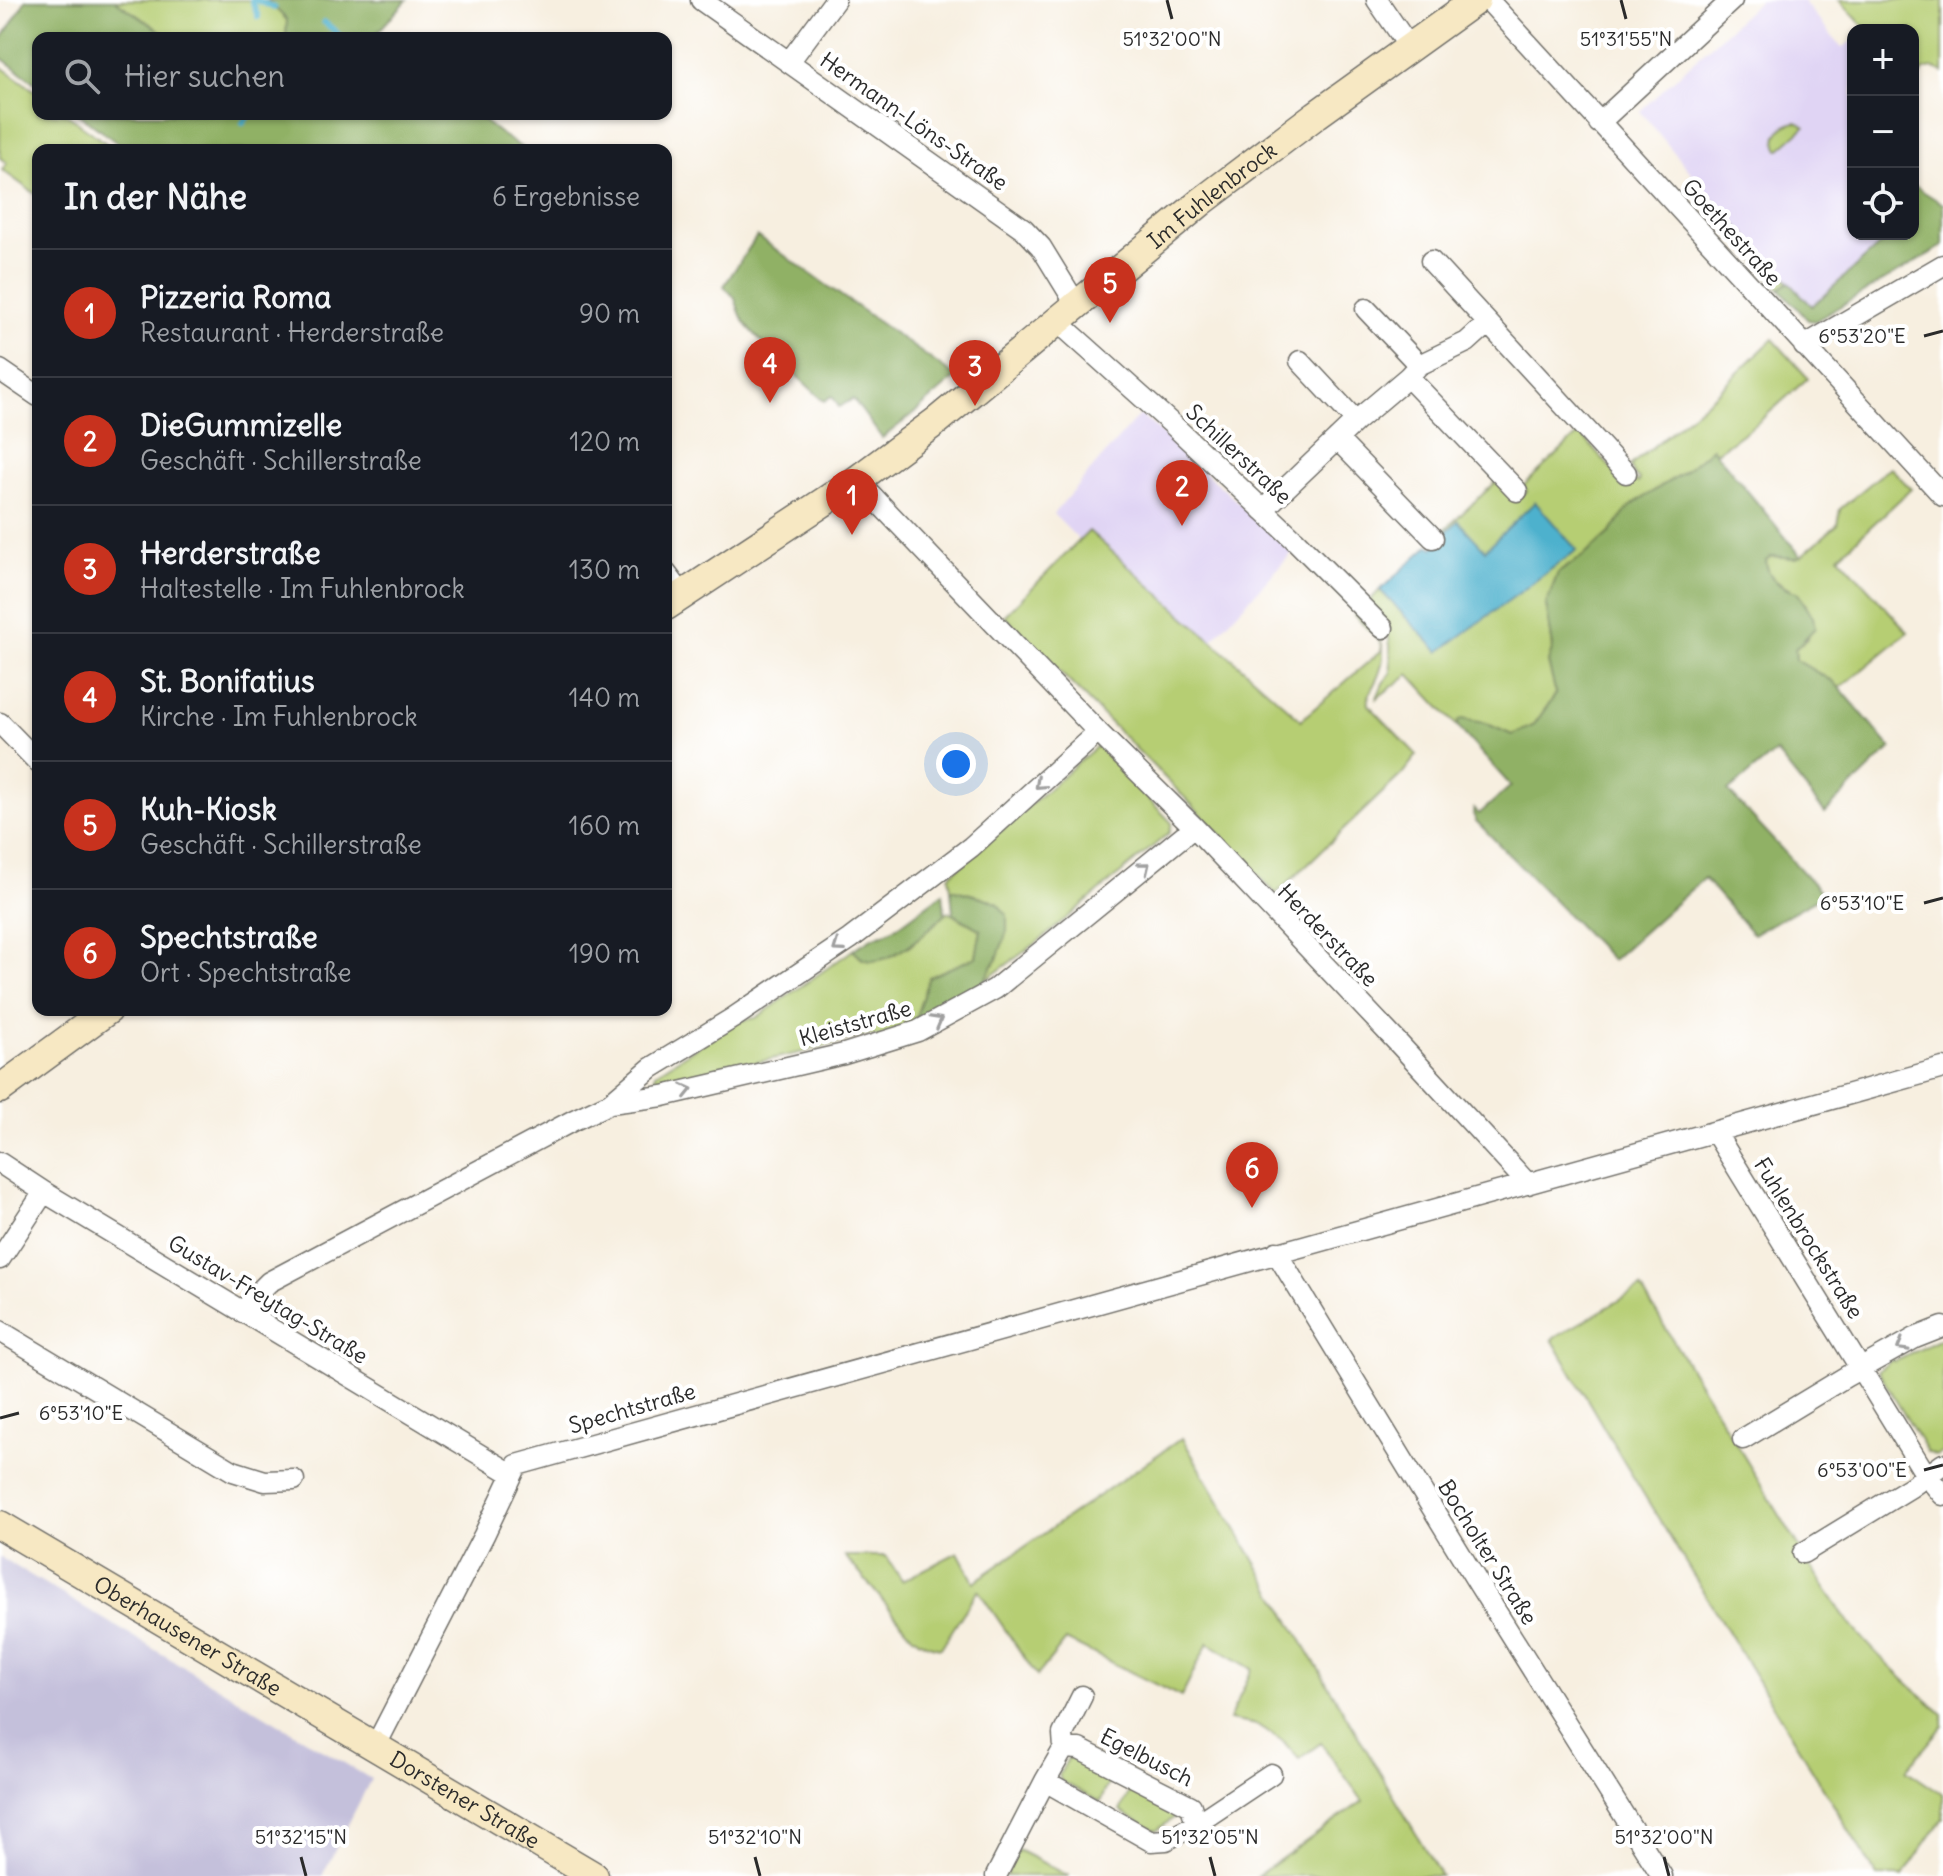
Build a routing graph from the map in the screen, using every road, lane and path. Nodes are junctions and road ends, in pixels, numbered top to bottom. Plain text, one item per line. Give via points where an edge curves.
1 (701, 0) edge
2 (835, 0) edge
3 (1377, 0) edge
4 (1476, 0) edge
5 (1488, 0) edge
6 (1732, 0) edge
7 (1410, 48) junction
8 (789, 62) junction
9 (1599, 123) junction
10 (1431, 261) dead end
11 (1943, 265) edge
12 (1366, 309) dead end
13 (1067, 312) junction
14 (1488, 323) junction
15 (1804, 346) junction
16 (1300, 361) dead end
17 (0, 370) edge
18 (1413, 371) junction
19 (32, 392) edge
20 (1356, 421) junction
21 (1337, 439) junction
22 (1626, 473) dead end
23 (857, 480) junction
24 (1517, 491) dead end
25 (1943, 496) edge
26 (1263, 510) junction
27 (1433, 538) dead end
28 (672, 590) edge
29 (1383, 628) dead end
30 (0, 723) edge
31 (1098, 732) junction
32 (32, 756) edge
33 (1194, 827) junction
34 (100, 1016) edge
35 (1943, 1068) edge
36 (0, 1089) edge
37 (610, 1103) junction
38 (1715, 1132) junction
39 (0, 1163) edge
40 (1528, 1184) junction
41 (44, 1192) junction
42 (1276, 1252) junction
43 (0, 1259) edge
44 (243, 1313) junction
45 (1943, 1327) edge
46 (0, 1331) edge
47 (1862, 1369) junction
48 (1743, 1439) dead end
49 (1934, 1470) edge
50 (512, 1474) junction
51 (294, 1480) dead end
52 (1943, 1495) edge
53 (0, 1525) edge
54 (1803, 1553) dead end
55 (1082, 1696) dead end
56 (375, 1747) junction
57 (1064, 1748) junction
58 (1271, 1774) dead end
59 (1045, 1781) junction
60 (1196, 1824) junction
61 (594, 1876) edge
62 (996, 1876) edge
63 (1662, 1876) edge

1 - 8 street, Hermann-Löns-Straße
2 - 8 street
3 - 7 street
4 - 7 street, Im Fuhlenbrock
5 - 9 street, Goethestraße
6 - 9 street
7 - 13 street, Im Fuhlenbrock via 1201,202
8 - 13 street, Hermann-Löns-Straße via 1024,229 1041,247
9 - 15 street, Goethestraße
10 - 14 street
11 - 15 street
12 - 18 street
13 - 23 street, Im Fuhlenbrock via 966,398
13 - 26 street, Schillerstraße via 1171,423
14 - 18 street via 1467,342
14 - 22 street
15 - 25 street, Goethestraße
16 - 20 street
17 - 19 street
18 - 20 street
18 - 24 street
20 - 21 street
21 - 26 street
21 - 27 street
23 - 28 street, Im Fuhlenbrock
23 - 31 street, Herderstraße
26 - 29 street, Schillerstraße
30 - 32 street
31 - 33 street, Herderstraße
31 -> 37 street, Kleiststraße via 971,847 909,895 792,979 651,1068
37 -> 33 street, Kleiststraße via 663,1096 844,1054 918,1031 995,989
33 - 40 street, Herderstraße
34 - 36 street
35 - 38 street, Spechtstraße
37 - 44 street, Kleiststraße via 269,1282
38 - 40 street, Spechtstraße
38 - 47 street, Fuhlenbrockstraße
39 - 41 street, Gustav-Freytag-Straße
40 - 42 street, Spechtstraße
41 - 43 street
41 - 44 street, Gustav-Freytag-Straße
42 - 50 street, Spechtstraße via 534,1460 517,1465
42 - 63 street, Bocholter Straße
44 - 50 street, Gustav-Freytag-Straße
45 -> 47 street
46 - 51 street via 233,1471 265,1481
47 - 48 street
47 - 49 street, Fuhlenbrockstraße
49 - 52 street, Fuhlenbrockstraße
49 - 54 street
50 - 56 street
53 - 56 street, Oberhausener Straße
55 - 57 street, Egelbusch via 1063,1734
56 - 61 street, Dorstener Straße
57 - 59 street, Egelbusch
57 - 60 street, Egelbusch via 1079,1749 1191,1806
58 - 60 street, Egelbusch
59 - 60 street, Egelbusch via 1151,1841 1166,1840
59 - 62 street, Egelbusch

